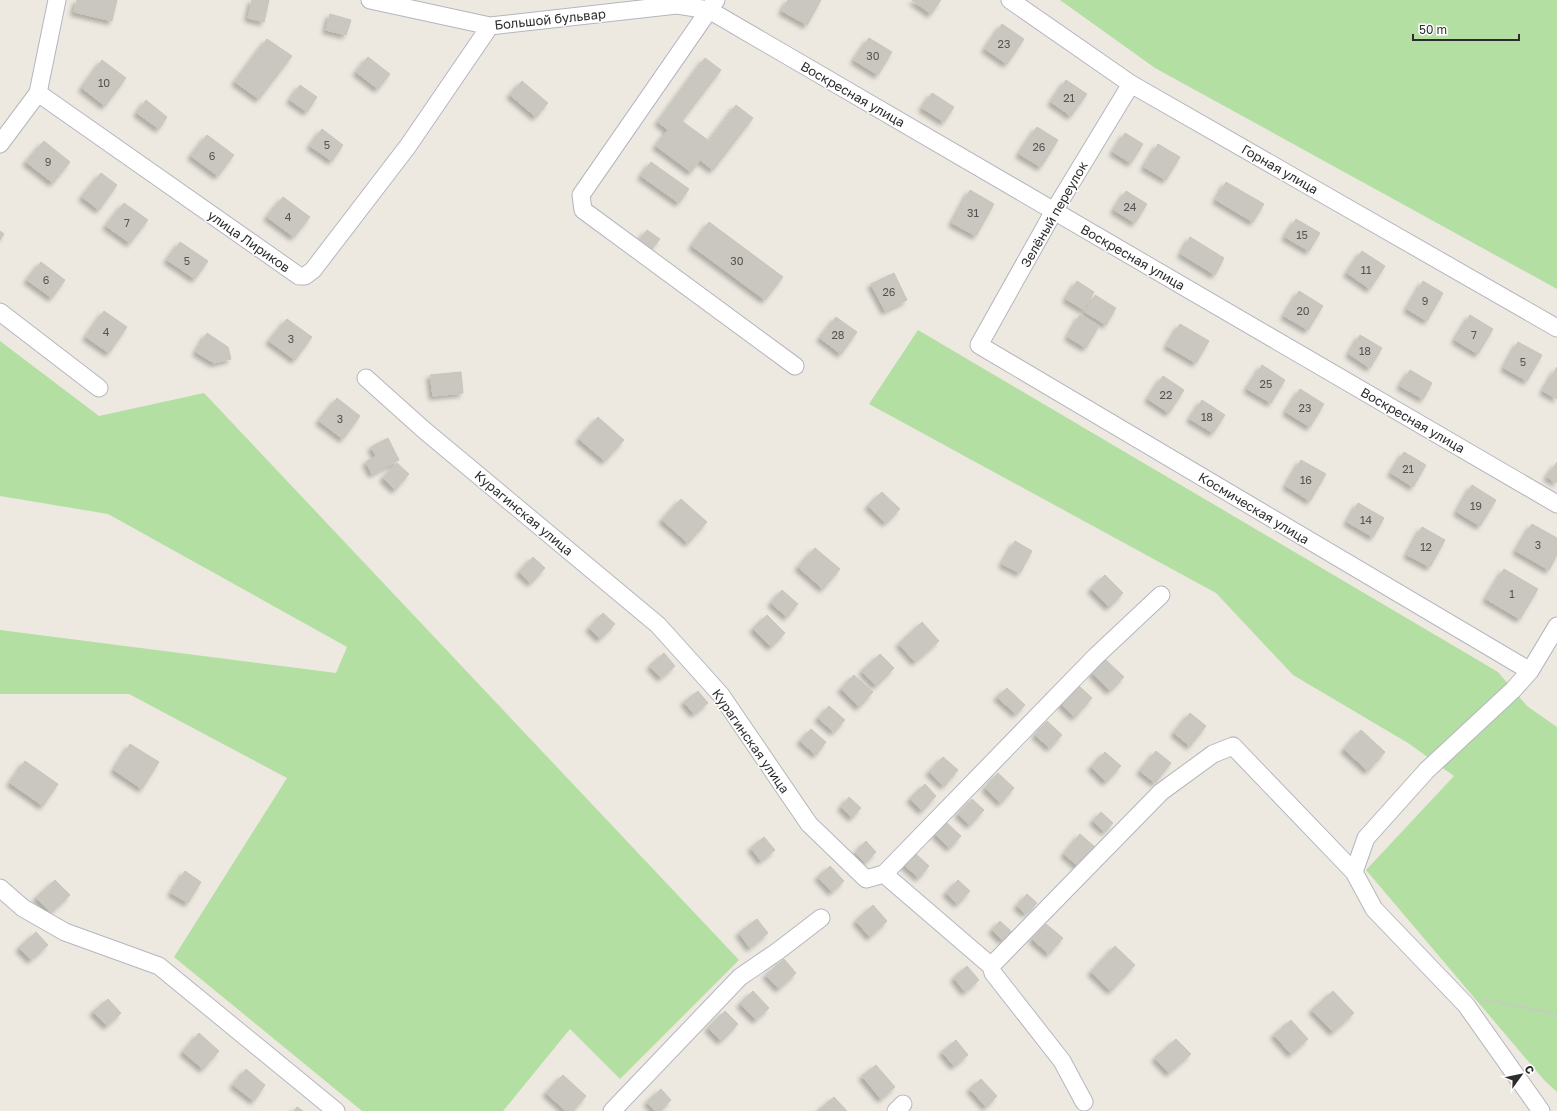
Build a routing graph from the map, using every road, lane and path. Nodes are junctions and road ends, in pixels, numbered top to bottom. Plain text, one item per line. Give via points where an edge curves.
1 (57, 0) edge
2 (370, 0) edge
3 (1010, 0) edge
4 (712, 5) edge
5 (490, 26) junction
6 (1131, 84) junction
7 (38, 93) junction
8 (0, 144) edge
9 (1054, 211) junction
10 (0, 312) edge
11 (1557, 328) edge
12 (979, 345) joint
13 (795, 366) dead end
14 (366, 378) dead end
15 (99, 388) dead end
16 (1557, 504) edge
17 (1161, 595) dead end
18 (1557, 626) edge
19 (1530, 671) junction
20 (1354, 872) junction
21 (884, 874) junction
22 (0, 888) edge
23 (821, 918) dead end
24 (991, 966) junction
25 (1466, 1005) junction
26 (1557, 1014) edge
27 (1084, 1102) dead end
28 (336, 1111) edge
29 (612, 1111) edge
30 (1541, 1111) edge

1 - 7 street
2 - 5 street, Большой бульвар
3 - 6 street, Горная улица
4 - 5 street, Большой бульвар via 677,5
4 - 9 street, Воскресная улица
4 - 13 street via 581,196 583,210
5 - 7 street, улица Лириков via 408,146 313,270 305,276 298,276
6 - 9 street, Зелёный переулок
6 - 11 street, Горная улица
7 - 8 street
9 - 12 street, Зелёный переулок
9 - 16 street, Воскресная улица
10 - 15 street
12 - 19 street, Космическая улица
14 - 21 street, Курагинская улица via 424,430 658,625 721,695 809,824 866,879
17 - 21 street via 1095,658
18 - 19 street
19 - 20 street via 1427,770 1366,838
20 - 24 street via 1233,746 1213,754 1161,792
20 - 25 street via 1374,909
21 - 24 street
22 - 28 street via 24,908 65,932 159,966
23 - 29 street via 740,977
24 - 27 street via 993,973 1062,1061
25 - 26 path via 1487,1000
25 - 30 street

